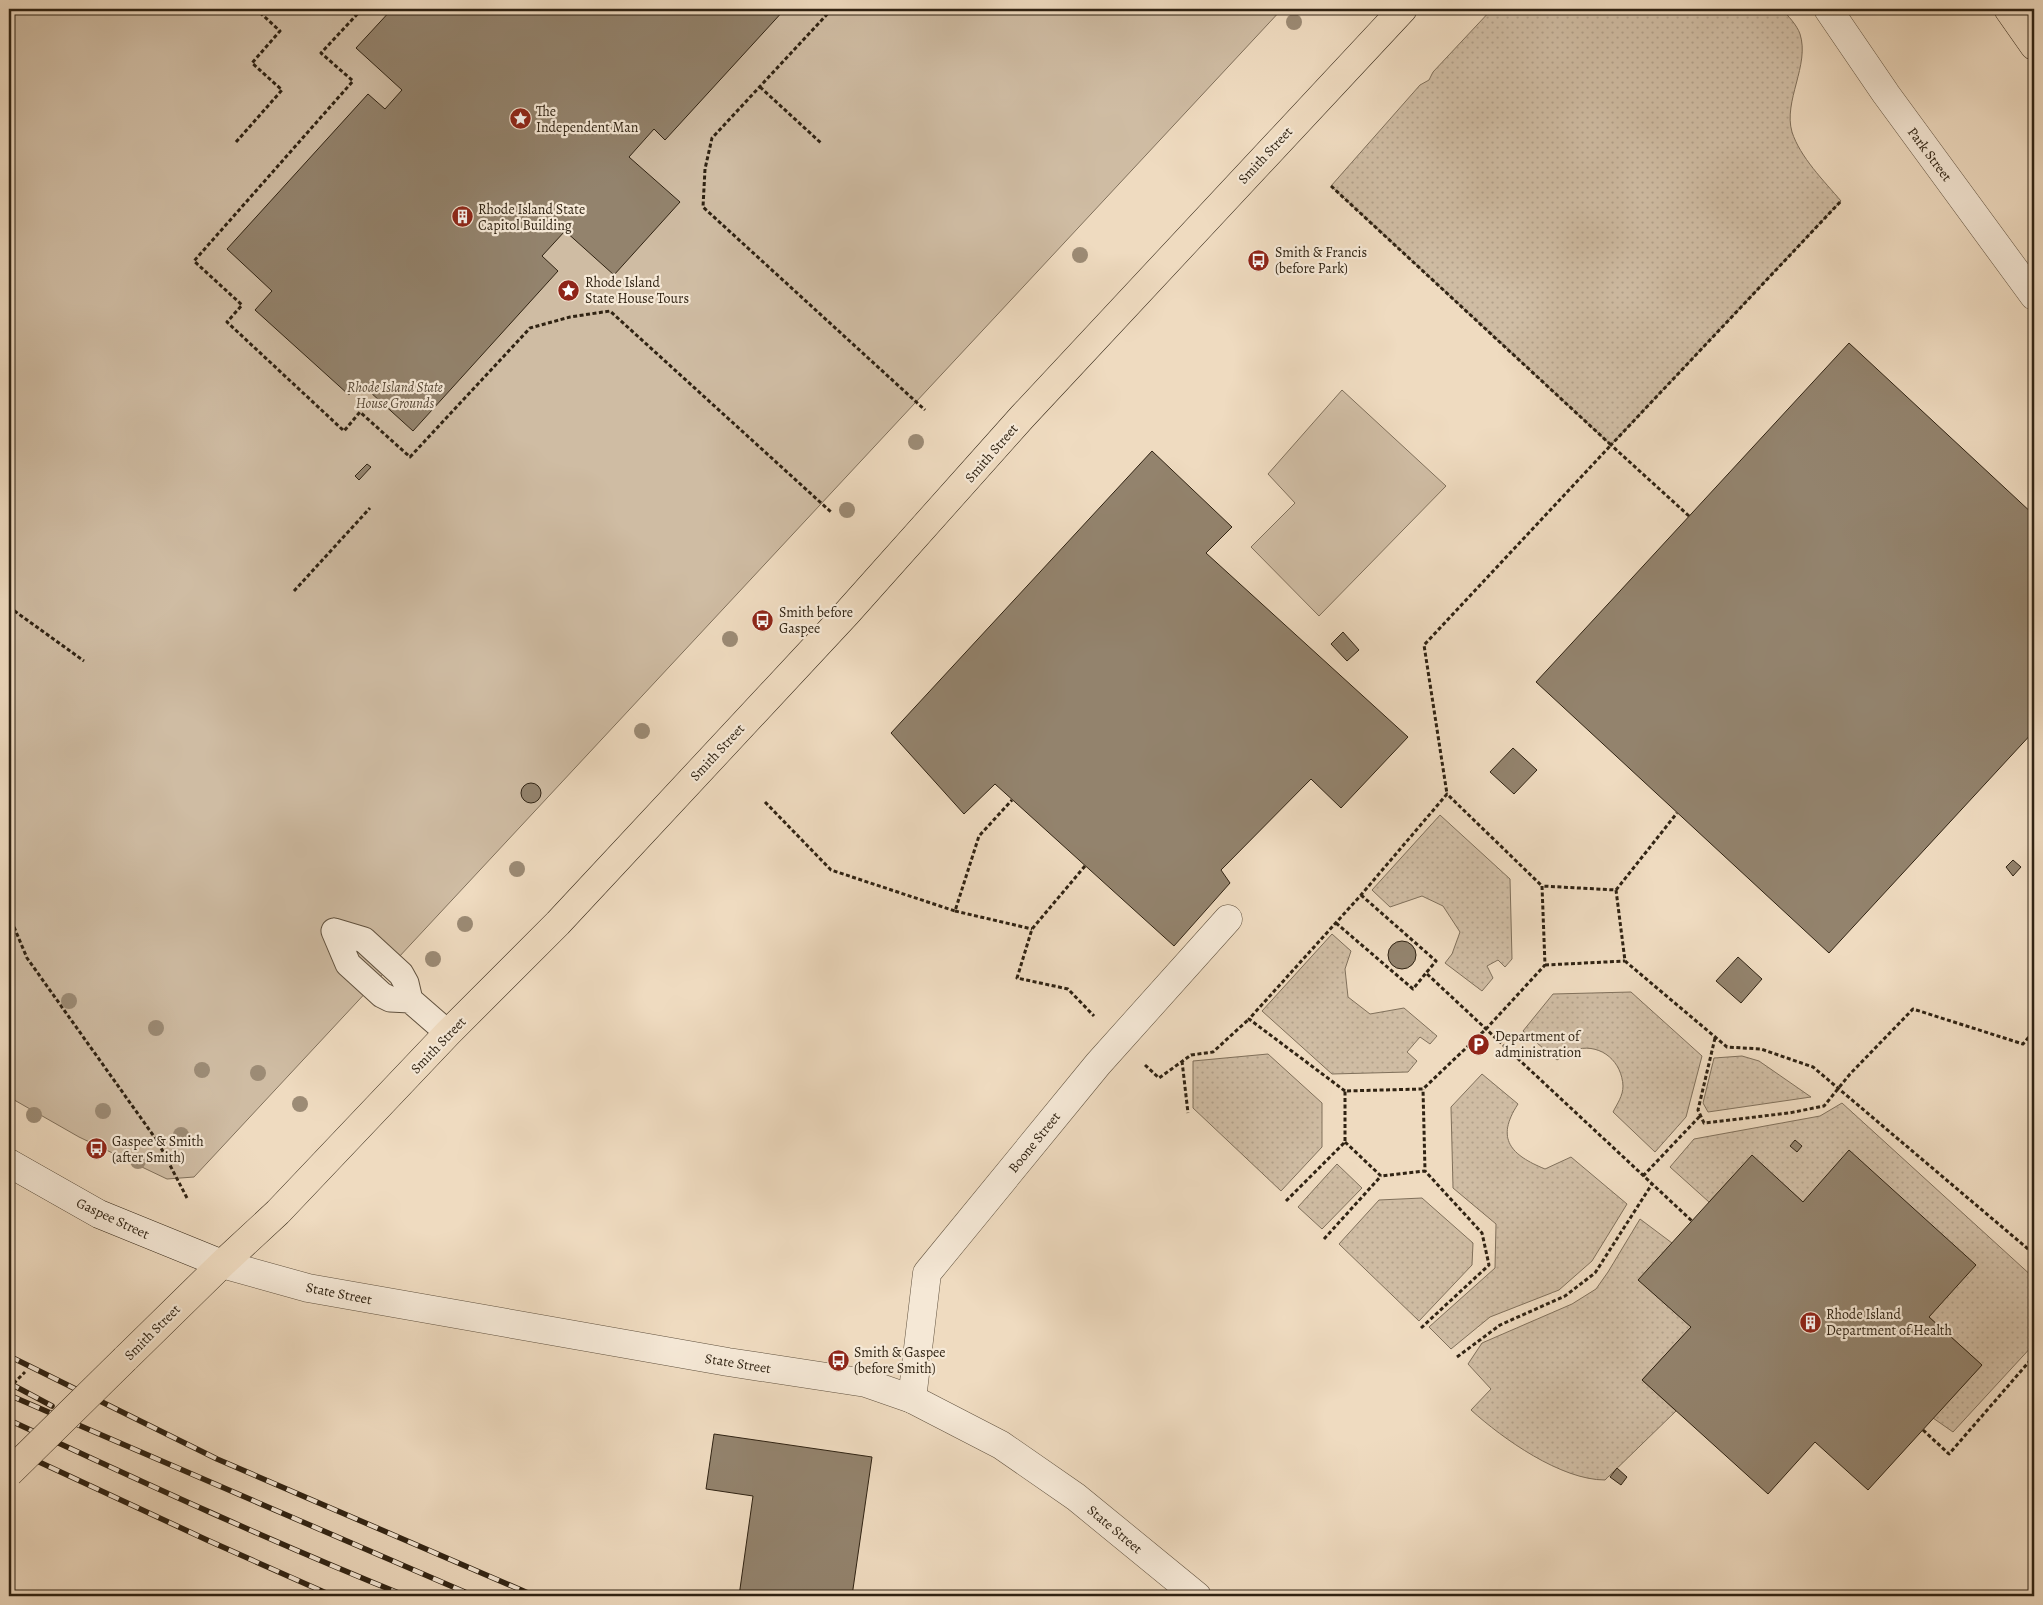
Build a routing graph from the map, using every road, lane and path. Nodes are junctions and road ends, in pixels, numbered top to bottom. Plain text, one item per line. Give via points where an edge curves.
1 (256, 9) edge
2 (362, 9) edge
3 (832, 9) edge
4 (1403, 9) edge
5 (1828, 9) edge
6 (2008, 9) edge
7 (2034, 46) edge
8 (760, 87) junction
9 (236, 142) dead end
10 (821, 142) dead end
11 (1332, 186) dead end
12 (1841, 200) dead end
13 (2034, 296) edge
14 (925, 410) dead end
15 (1611, 445) junction
16 (370, 508) dead end
17 (831, 512) dead end
18 (1689, 516) dead end
19 (294, 591) dead end
20 (9, 607) edge
21 (84, 661) dead end
22 (1447, 794) junction
23 (1012, 800) dead end
24 (764, 802) dead end
25 (1677, 813) dead end
26 (1085, 866) dead end
27 (1542, 886) junction
28 (1616, 890) junction
29 (1361, 895) junction
30 (955, 911) junction
31 (9, 915) edge
32 (1228, 919) dead end
33 (1336, 923) junction
34 (1032, 929) junction
35 (1625, 961) junction
36 (1545, 966) junction
37 (1426, 973) junction
38 (410, 1000) dead end
39 (1249, 1019) junction
40 (1486, 1029) junction
41 (2034, 1031) edge
42 (448, 1033) junction
43 (1716, 1038) junction
44 (1119, 1041) junction
45 (1182, 1060) junction
46 (1838, 1088) junction
47 (1423, 1089) junction
48 (1345, 1091) junction
49 (1188, 1113) dead end
50 (1700, 1116) junction
51 (1345, 1142) junction
52 (9, 1163) edge
53 (1425, 1171) junction
54 (1381, 1176) junction
55 (1643, 1176) junction
56 (1652, 1184) junction
57 (187, 1198) dead end
58 (1286, 1201) dead end
59 (1692, 1221) dead end
60 (1324, 1239) dead end
61 (2034, 1254) edge
62 (222, 1264) junction
63 (1421, 1328) dead end
64 (2034, 1356) edge
65 (1457, 1357) dead end
66 (24, 1372) dead end
67 (9, 1388) edge
68 (912, 1399) junction
69 (1923, 1430) dead end
70 (9, 1473) edge
71 (1197, 1596) edge

1 - 9 path via 280,31 252,63 282,90
2 - 17 path via 321,53 353,81 194,261 242,305 226,322 344,430 360,412 410,457 530,328 610,310
3 - 8 path
4 - 42 main road, Smith Street via 1035,403 880,576 558,923
5 - 13 street, Park Street
6 - 7 main road
8 - 10 path
8 - 14 path via 712,138 705,169 703,208
11 - 15 path
12 - 15 path
15 - 18 path
15 - 22 path via 1424,645
16 - 19 path
20 - 21 path
22 - 27 path
22 - 29 path
23 - 30 path via 979,836
24 - 30 path via 831,870
25 - 28 path
26 - 34 path
27 - 28 path
27 - 36 path
28 - 35 path
29 - 33 path
29 - 37 path via 1436,961
30 - 34 path
31 - 57 path via 27,958 158,1142
32 - 44 street, Boone Street
33 - 37 path via 1413,989
33 - 39 path
34 - 44 path via 1017,978 1068,990
35 - 36 path
35 - 43 path
36 - 40 path
37 - 40 path
38 - 42 lane
39 - 45 path via 1214,1052 1191,1055
39 - 48 path
40 - 47 path
40 - 55 path
41 - 46 path via 2023,1044 1913,1009
42 - 62 main road, Smith Street via 278,1212
43 - 46 path via 1727,1048 1761,1049 1813,1067
43 - 50 path via 1698,1110
44 - 45 path via 1159,1078
44 - 68 street, Boone Street via 927,1273
45 - 49 path
46 - 50 path via 1824,1106 1806,1110 1704,1123
46 - 61 path
47 - 48 path
47 - 53 path
48 - 51 path
50 - 55 path
51 - 54 path
51 - 58 path
52 - 62 street, Gaspee Street via 99,1214
53 - 54 path
53 - 63 path via 1482,1233 1489,1265
54 - 60 path
55 - 56 path
56 - 59 path
56 - 65 path via 1595,1273 1565,1296 1500,1324
62 - 68 street, State Street via 308,1288 866,1383
62 - 70 main road, Smith Street, bridge
64 - 69 path via 1949,1454
66 - 67 path, bridge
68 - 71 street, State Street via 1001,1445 1076,1497

